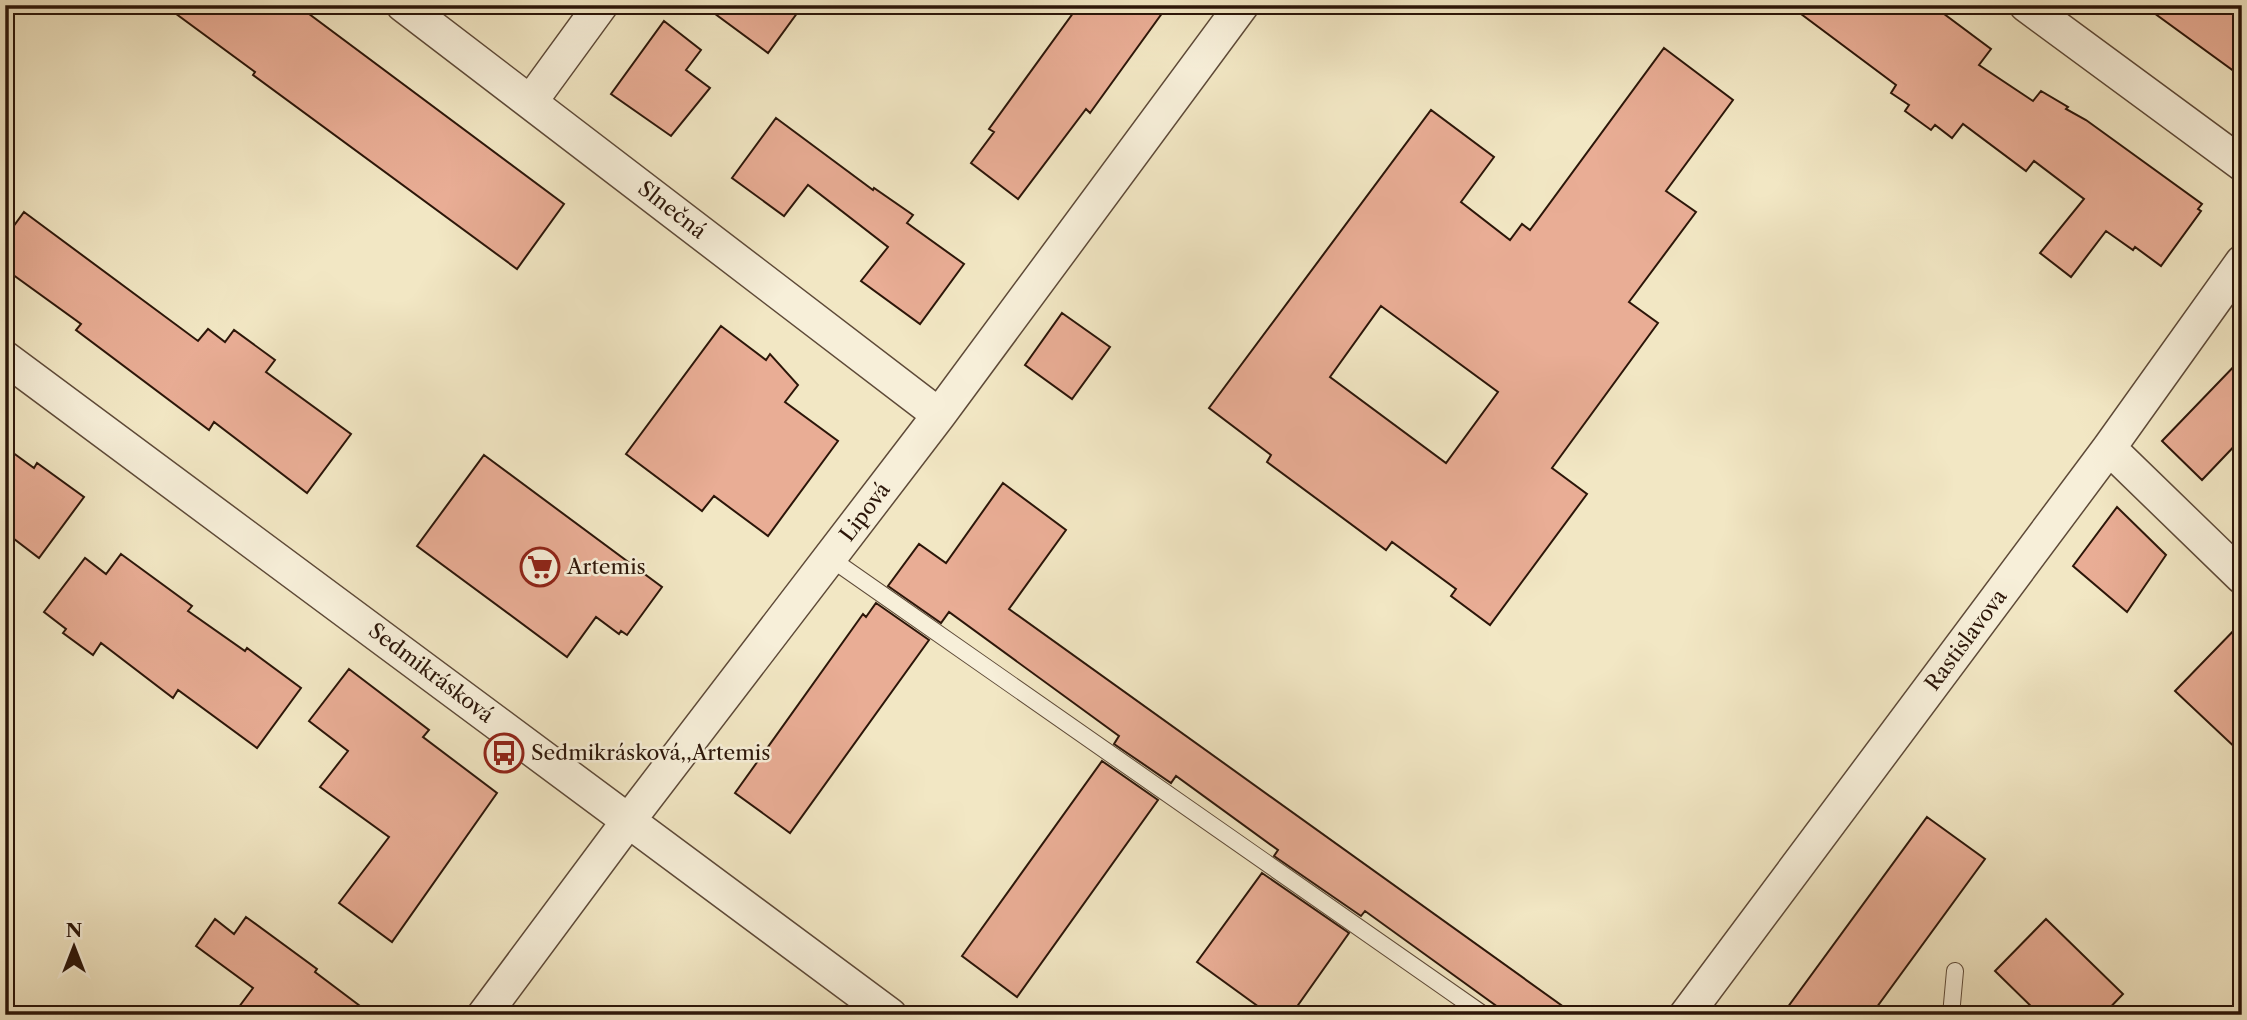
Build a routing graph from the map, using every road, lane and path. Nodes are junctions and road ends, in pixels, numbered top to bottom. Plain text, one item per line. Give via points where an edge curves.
1 (403, 5) edge
2 (601, 5) edge
3 (1242, 5) edge
4 (2026, 5) edge
5 (531, 101) junction
6 (2242, 164) edge
7 (2242, 262) edge
8 (5, 358) edge
9 (939, 415) junction
10 (2109, 448) junction
11 (830, 558) junction
12 (2242, 577) edge
13 (629, 820) junction
14 (1955, 971) dead end
15 (484, 1015) edge
16 (890, 1015) edge
17 (1484, 1015) edge
18 (1686, 1015) edge
19 (1951, 1015) edge

1 - 5 street, Slnečná
2 - 5 street
3 - 9 street, Lipová
4 - 6 street
5 - 9 street, Slnečná
7 - 10 street, Rastislavova
8 - 13 street, Sedmikrásková
9 - 11 street, Lipová
10 - 12 street
10 - 18 street, Rastislavova
11 - 13 street, Lipová
11 - 17 lane
13 - 15 street, Lipová
13 - 16 street, Sedmikrásková
14 - 19 lane

